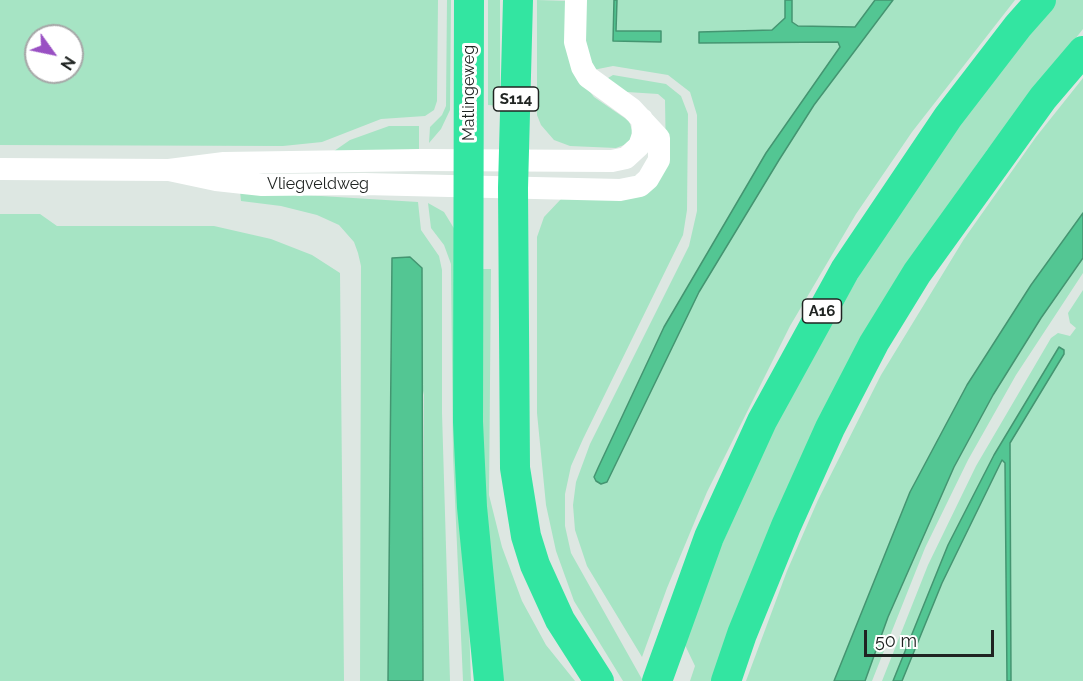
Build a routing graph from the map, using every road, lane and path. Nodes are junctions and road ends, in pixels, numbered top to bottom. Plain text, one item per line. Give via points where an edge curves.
1 (469, 0) edge
2 (518, 0) edge
3 (576, 0) edge
4 (1041, 0) edge
5 (1083, 51) edge
6 (642, 118) junction
7 (0, 169) edge
8 (468, 174) junction
9 (513, 174) junction
10 (661, 670) edge
11 (489, 681) edge
12 (599, 681) edge
13 (726, 681) edge

1 - 8 highway, Matlingeweg / S114
2 - 9 highway, S114
3 - 6 street via 575,42 582,67 588,77
4 - 10 highway, A16 via 948,117 845,270 762,421 709,537
5 - 13 highway via 1043,98 917,273 874,343 786,526
6 - 9 street via 640,141 626,158
6 - 9 street via 659,138 660,147 654,171 640,186 620,190
7 - 8 street, Vliegveldweg via 169,170 224,163
8 - 9 street, Vliegveldweg
8 - 11 highway, Matlingeweg via 468,422
9 - 12 highway via 514,443 521,510 549,600

